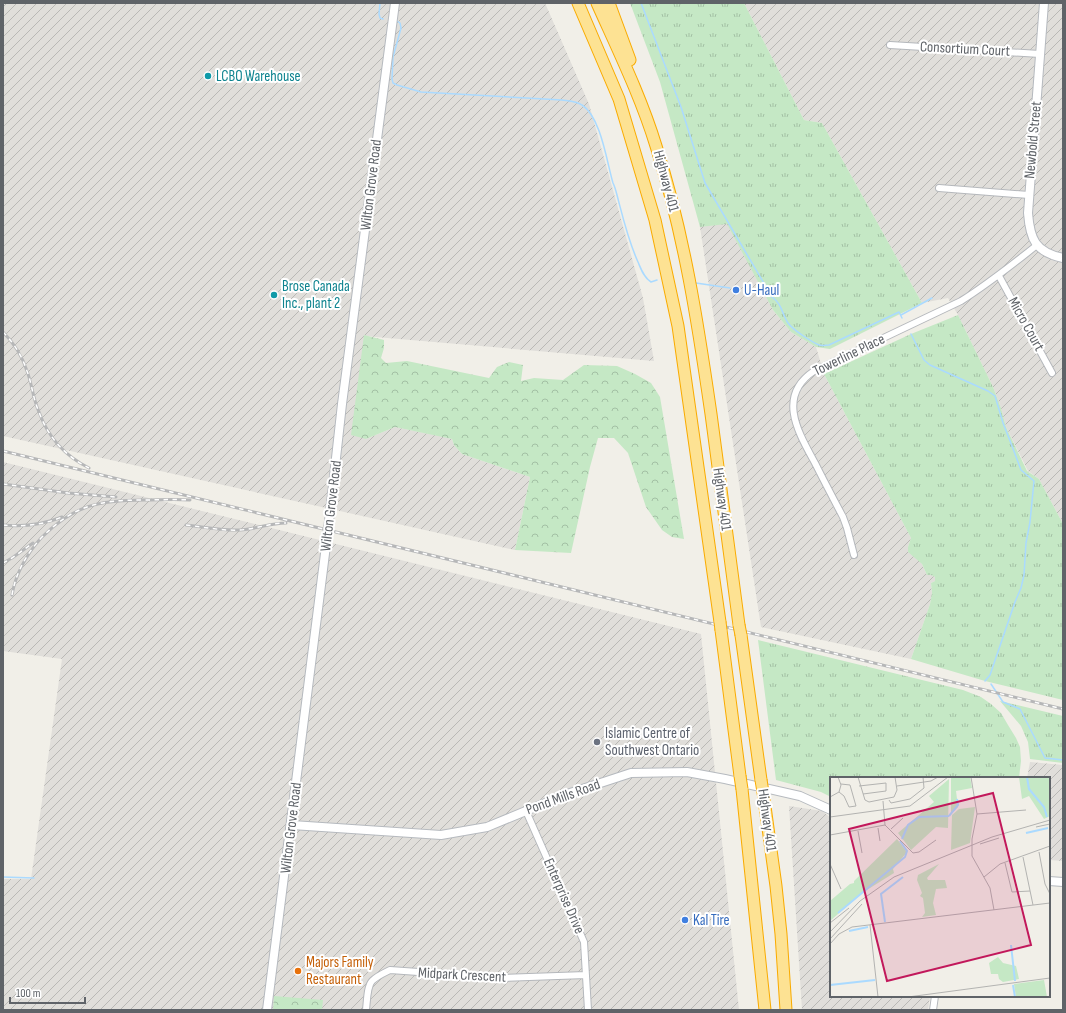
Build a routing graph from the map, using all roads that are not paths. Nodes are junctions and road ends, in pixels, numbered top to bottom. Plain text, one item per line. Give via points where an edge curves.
1 (395, 3) edge
2 (578, 3) edge
3 (597, 3) edge
4 (609, 3) edge
5 (1044, 3) edge
6 (890, 45) dead end
7 (1040, 54) junction
8 (640, 101) junction
9 (939, 188) dead end
10 (1029, 195) junction
11 (1037, 245) junction
12 (1063, 258) edge
13 (999, 276) junction
14 (1052, 373) dead end
15 (854, 555) dead end
16 (830, 810) edge
17 (526, 811) junction
18 (292, 825) junction
19 (1050, 881) edge
20 (1063, 882) edge
21 (586, 975) junction
22 (935, 997) edge
23 (267, 1010) edge
24 (366, 1010) edge
25 (588, 1010) edge
26 (765, 1010) edge
27 (786, 1010) edge
28 (933, 1010) edge

1 - 18 main road, Wilton Grove Road via 343,398
2 - 26 highway, Highway 401, bridge via 619,99 656,220 678,326 742,790
3 - 8 highway, Highway 401
4 - 8 highway via 637,78
5 - 7 main road, Newbold Street
6 - 7 street, Consortium Court
7 - 10 main road, Newbold Street
8 - 27 highway, Highway 401, bridge via 656,146 676,220 702,355 776,886
9 - 10 street
10 - 11 main road, Newbold Street via 1029,228
11 - 12 main road via 1043,251
11 - 13 street, Towerline Place
13 - 14 street, Micro Court
13 - 15 street, Towerline Place via 961,301 814,371 804,378 798,388 793,408 796,426 843,517
16 - 17 main road, Pond Mills Road via 800,796 680,772 631,773 567,794
17 - 18 main road, Pond Mills Road via 487,827 441,835
17 - 21 street, Enterprise Drive via 584,942
18 - 23 main road, Wilton Grove Road
19 - 20 main road
21 - 24 street, Midpark Crescent via 503,978 390,970 372,981
21 - 25 street, Enterprise Drive
22 - 28 street

